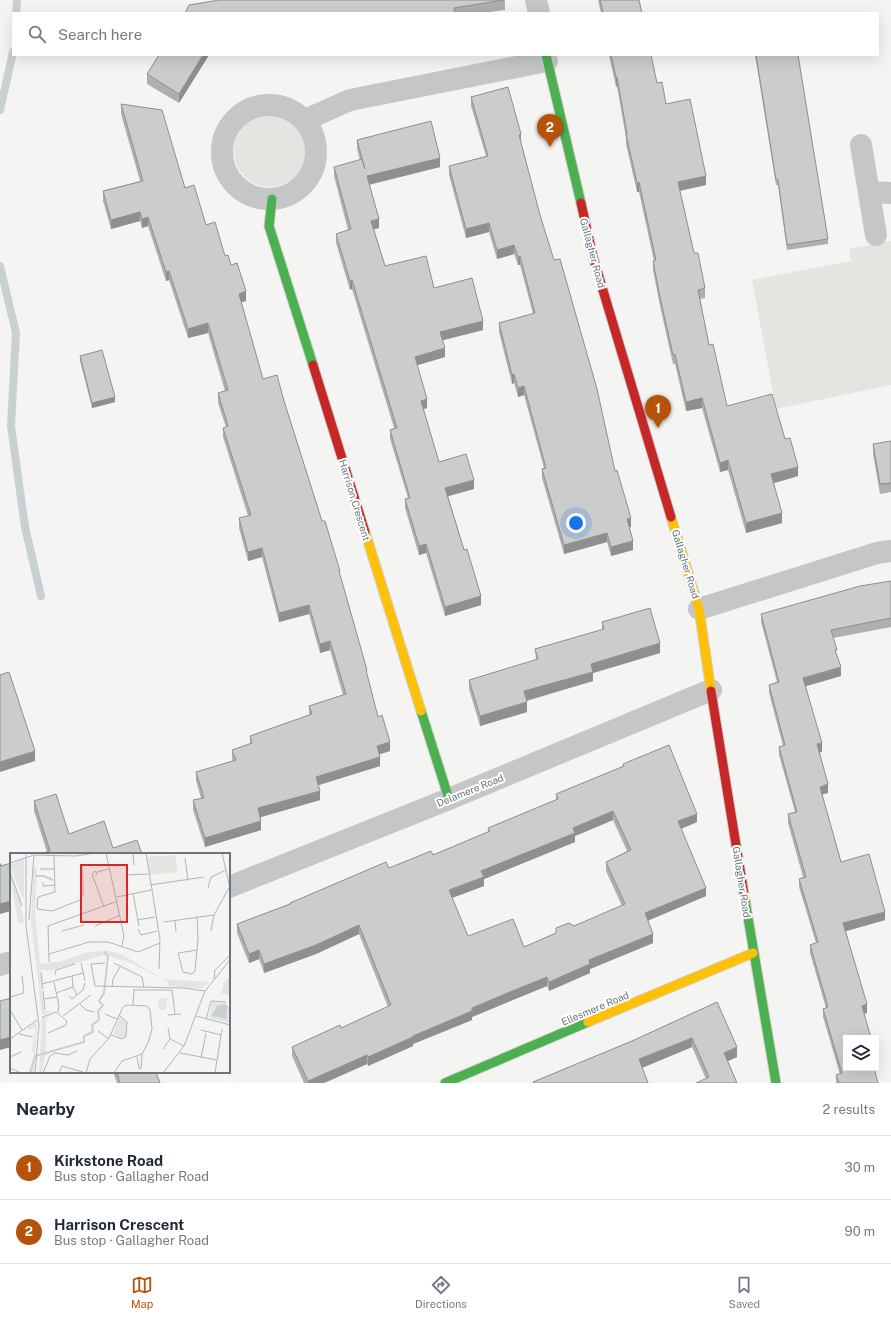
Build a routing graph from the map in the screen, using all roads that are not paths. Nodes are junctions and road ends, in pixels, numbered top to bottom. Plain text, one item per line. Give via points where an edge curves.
1 (536, 0) edge
2 (539, 12) edge
3 (546, 58) edge
4 (305, 120) junction
5 (861, 145) dead end
6 (869, 192) junction
7 (891, 193) edge
8 (272, 199) junction
9 (876, 235) dead end
10 (891, 551) edge
11 (700, 609) junction
12 (711, 690) junction
13 (449, 799) junction
14 (230, 887) edge
15 (753, 953) junction
16 (10, 962) edge
17 (0, 965) edge
18 (445, 1083) edge
19 (776, 1083) edge

1 - 2 street
3 - 4 street via 350,100
3 - 11 street, Gallagher Road via 592,258
4 - 8 street via 314,137 316,158 308,178 293,192
4 - 8 street via 286,108 267,104 247,109 232,122 222,142 223,164 231,180 247,194
5 - 6 street
6 - 7 street
6 - 9 street
8 - 13 street, Harrison Crescent via 269,226
10 - 11 street via 877,553
11 - 12 street, Gallagher Road
12 - 13 street, Delamere Road
12 - 15 street, Gallagher Road
13 - 14 street, Delamere Road
15 - 18 street, Ellesmere Road
15 - 19 street, Gallagher Road
16 - 17 street

